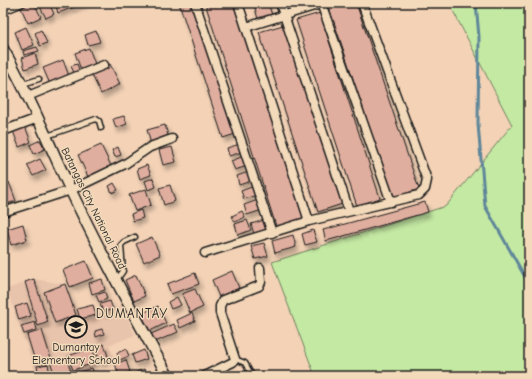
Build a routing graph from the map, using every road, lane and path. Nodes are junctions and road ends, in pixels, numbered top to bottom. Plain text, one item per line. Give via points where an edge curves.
1 (20, 3) edge
2 (195, 3) edge
3 (238, 3) edge
4 (280, 3) edge
5 (322, 3) edge
6 (362, 3) edge
7 (3, 10) edge
8 (284, 16) junction
9 (246, 27) junction
10 (3, 49) edge
11 (104, 65) dead end
12 (40, 79) dead end
13 (24, 84) junction
14 (28, 96) junction
15 (38, 118) junction
16 (101, 128) dead end
17 (3, 131) edge
18 (47, 136) junction
19 (172, 139) dead end
20 (71, 190) junction
21 (391, 202) junction
22 (349, 211) junction
23 (3, 212) edge
24 (309, 221) junction
25 (272, 233) junction
26 (135, 237) dead end
27 (205, 253) dead end
28 (260, 268) dead end
29 (116, 281) junction
30 (235, 359) junction
31 (168, 376) edge
32 (204, 376) edge
33 (252, 376) edge

1 - 7 street
2 - 25 street
3 - 9 street
4 - 8 street
5 - 8 street
5 - 21 street
6 - 21 street via 427,180 425,189 419,195
8 - 9 street
8 - 22 street
9 - 24 street
10 - 13 street, Batangas City National Road
11 - 14 street
12 - 13 lane
13 - 14 street, Batangas City National Road
14 - 15 street, Batangas City National Road
15 - 17 street
15 - 18 street, Batangas City National Road
16 - 18 lane via 96,119
18 - 20 street, Batangas City National Road
19 - 20 street via 150,147 125,164
20 - 23 street
20 - 29 street, Batangas City National Road
21 - 22 street
22 - 24 street
24 - 25 street
25 - 27 street
26 - 29 lane via 121,245 123,271
28 - 30 street via 259,286 223,300 220,306
29 - 31 street, Batangas City National Road
30 - 32 street
30 - 33 lane via 245,364

